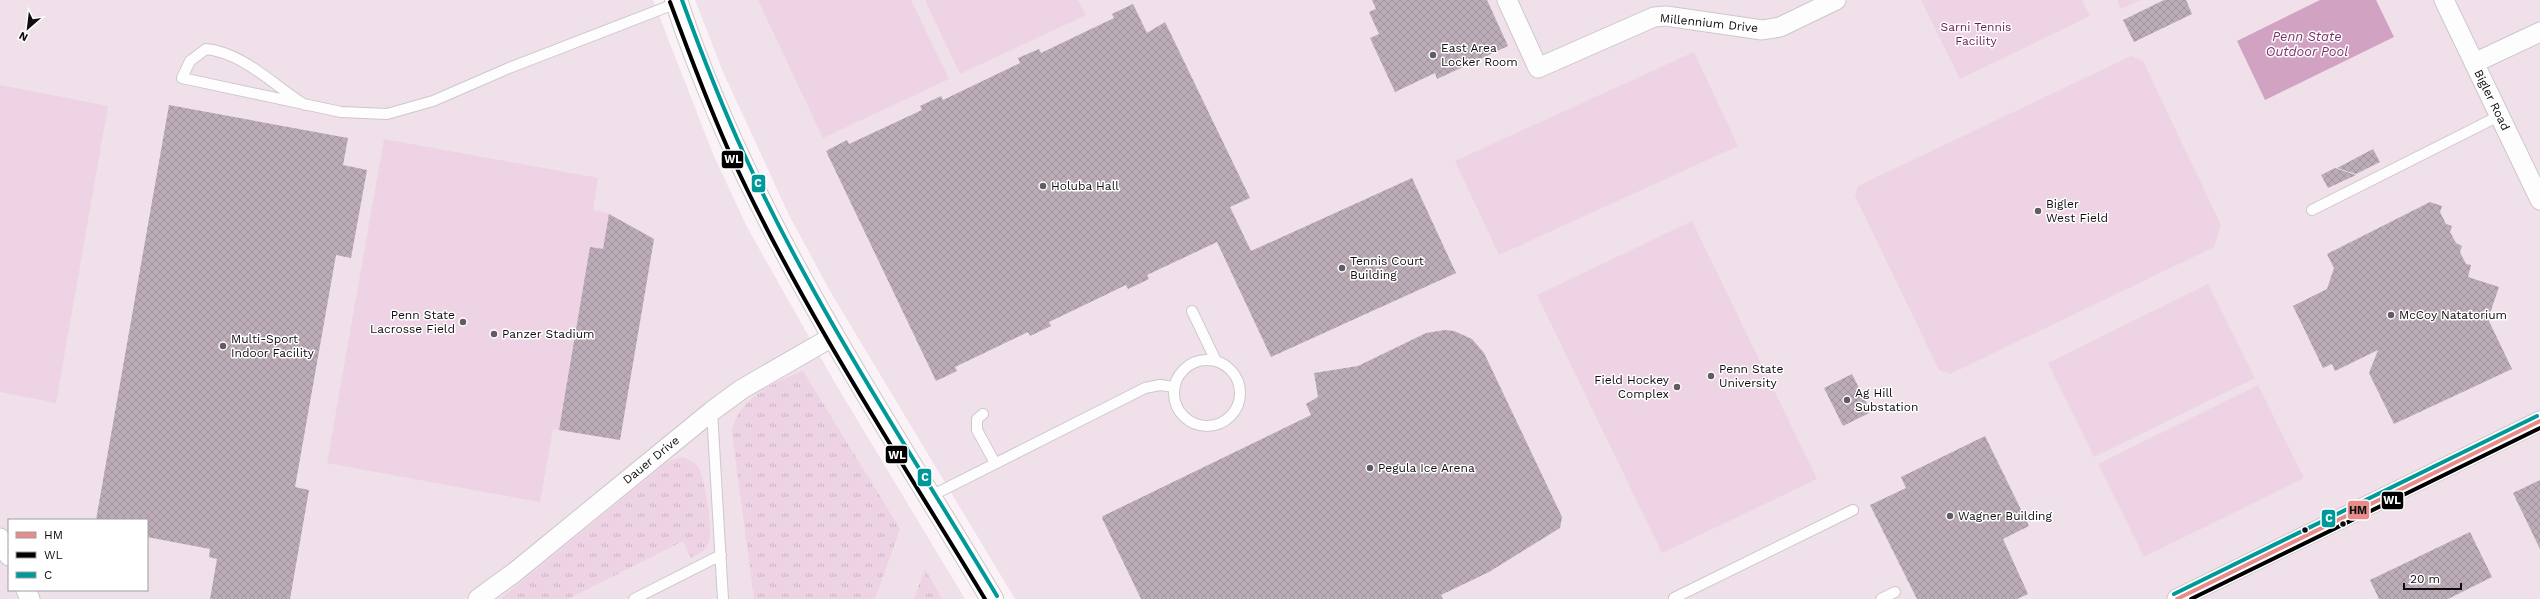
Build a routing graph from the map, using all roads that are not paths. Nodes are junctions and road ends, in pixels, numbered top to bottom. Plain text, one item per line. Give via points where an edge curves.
1 (1507, 0) edge
2 (1836, 0) edge
3 (2444, 0) edge
4 (676, 1) edge
5 (2540, 32) edge
6 (2474, 63) junction
7 (305, 105) junction
8 (2499, 116) junction
9 (2540, 200) edge
10 (2312, 210) dead end
11 (1192, 311) dead end
12 (834, 336) junction
13 (1216, 361) junction
14 (1174, 387) junction
15 (712, 411) junction
16 (983, 414) dead end
17 (2540, 421) edge
18 (995, 463) junction
19 (931, 496) junction
20 (1853, 510) dead end
21 (0, 538) edge
22 (8, 554) edge
23 (721, 555) junction
24 (1895, 592) dead end
25 (1674, 598) edge
26 (478, 599) edge
27 (634, 599) edge
28 (723, 599) edge
29 (992, 599) edge
30 (1881, 599) edge
31 (2177, 599) edge

1 - 2 street, Millennium Drive via 1538,68 1654,17 1666,16 1762,30 1780,27
3 - 6 street, Bigler Road
4 - 7 lane via 408,109 386,114 366,114
4 - 12 main road via 709,89 751,183 787,254
5 - 6 street
6 - 8 street, Bigler Road
7 - 7 lane via 279,89 243,60 223,51 206,49 190,61 182,78
8 - 9 street, Bigler Road
8 - 10 lane
11 - 13 lane
12 - 15 street, Dauer Drive via 742,389
12 - 19 main road
13 - 14 lane via 1202,360 1188,366 1179,375
13 - 14 lane via 1236,376 1241,388 1237,407 1225,422 1213,426 1200,426 1188,421 1179,412
14 - 18 lane via 1160,385 1145,388
15 - 23 lane
15 - 26 street, Dauer Drive via 515,572
16 - 18 lane via 977,419 977,430
17 - 31 street
18 - 19 lane
19 - 29 main road
20 - 25 lane
21 - 22 street
23 - 27 lane
23 - 28 lane
24 - 30 lane

